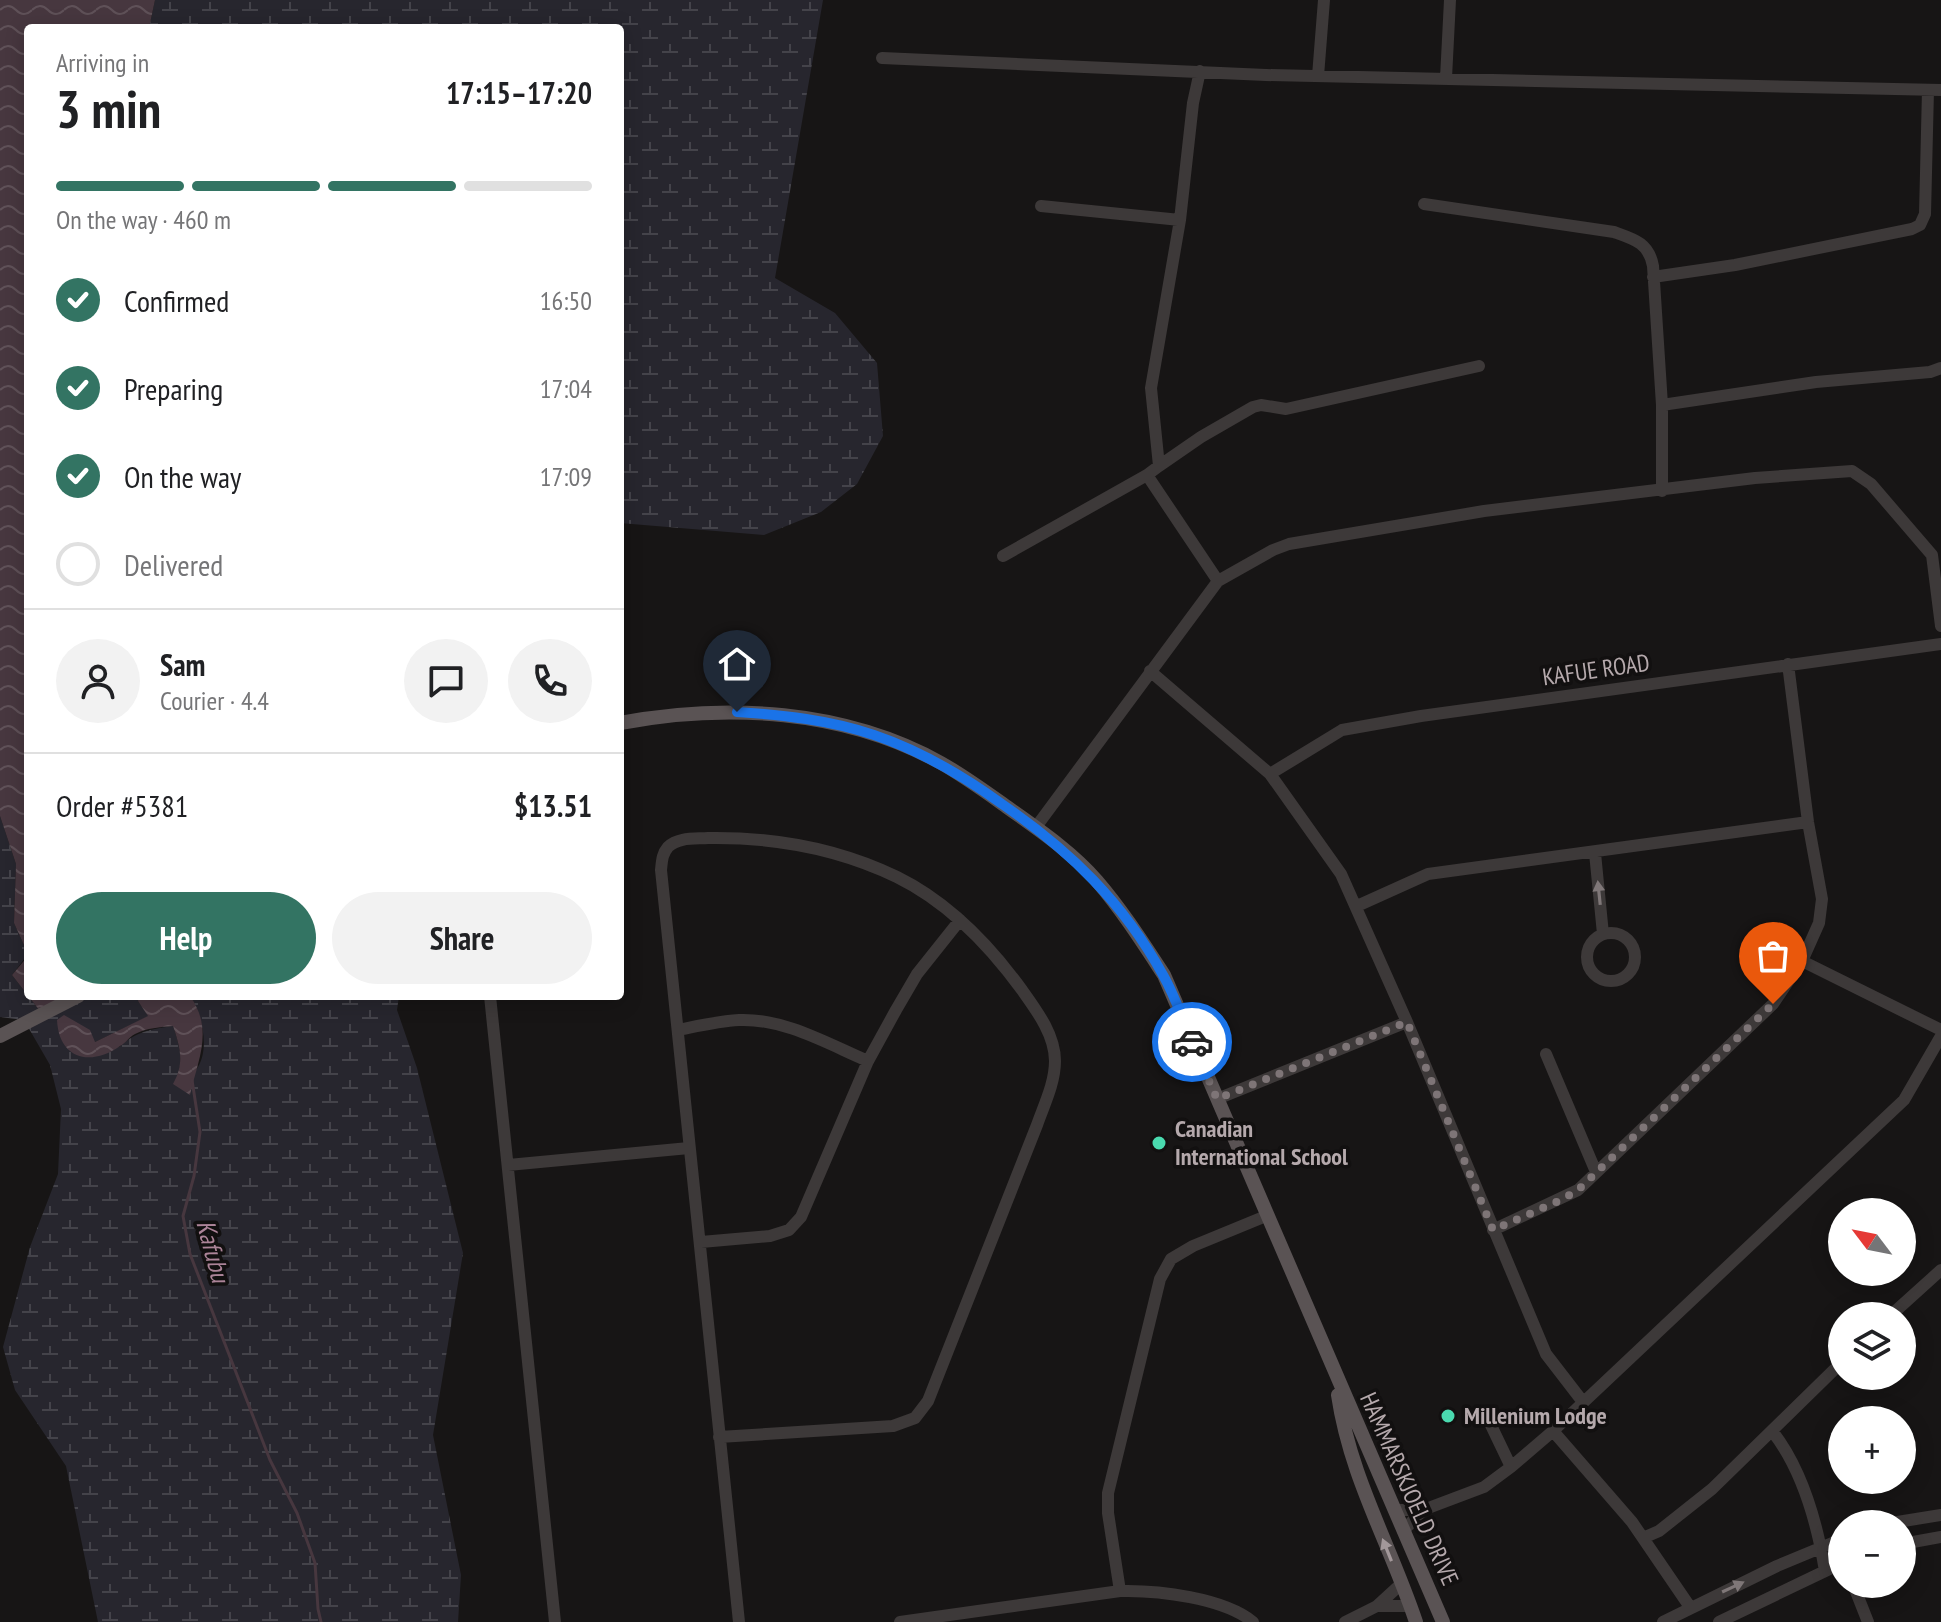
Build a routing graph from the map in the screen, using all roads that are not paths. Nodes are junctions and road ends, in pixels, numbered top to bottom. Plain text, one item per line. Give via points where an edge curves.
1 (1324, 0) edge
2 (1450, 0) edge
3 (882, 58) dead end
4 (1200, 71) junction
5 (1318, 76) junction
6 (1446, 78) junction
7 (1934, 90) edge
8 (1424, 204) dead end
9 (1041, 206) dead end
10 (1180, 220) junction
11 (1653, 277) junction
12 (1479, 366) dead end
13 (1941, 368) edge
14 (1662, 405) junction
15 (1159, 466) junction
16 (1147, 475) junction
17 (1662, 491) junction
18 (1937, 551) edge
19 (1003, 556) dead end
20 (1218, 581) junction
21 (1941, 626) edge
22 (1941, 644) edge
23 (1788, 664) junction
24 (1150, 671) junction
25 (624, 722) edge
26 (1270, 774) junction
27 (1808, 822) junction
28 (1036, 827) junction
29 (1595, 853) junction
30 (1357, 906) junction
31 (960, 920) junction
32 (1603, 934) dead end
33 (1802, 961) junction
34 (70, 1000) edge
35 (490, 1000) edge
36 (1407, 1022) junction
37 (678, 1030) junction
38 (1941, 1033) edge
39 (0, 1036) edge
40 (1546, 1054) dead end
41 (868, 1061) junction
42 (1217, 1099) junction
43 (689, 1148) junction
44 (508, 1165) junction
45 (1596, 1172) junction
46 (1266, 1216) junction
47 (1493, 1230) junction
48 (701, 1242) junction
49 (1941, 1270) edge
50 (1906, 1302) edge
51 (1334, 1375) junction
52 (1828, 1376) edge
53 (1583, 1402) junction
54 (1488, 1419) dead end
55 (1553, 1431) junction
56 (1773, 1432) junction
57 (719, 1437) junction
58 (1511, 1467) junction
59 (1384, 1484) junction
60 (1364, 1495) junction
61 (1395, 1510) junction
62 (1423, 1510) junction
63 (1941, 1515) edge
64 (1916, 1519) edge
65 (1404, 1530) junction
66 (1941, 1537) edge
67 (1643, 1538) junction
68 (1916, 1541) edge
69 (1828, 1544) edge
70 (1821, 1546) junction
71 (1828, 1570) edge
72 (1825, 1571) junction
73 (1401, 1584) junction
74 (1120, 1591) junction
75 (1859, 1598) edge
76 (1377, 1606) junction
77 (1410, 1606) junction
78 (1690, 1607) junction
79 (1679, 1618) edge
80 (555, 1622) edge
81 (739, 1622) edge
82 (900, 1622) edge
83 (1253, 1622) edge
84 (1345, 1622) edge
85 (1416, 1622) edge
86 (1443, 1622) edge
87 (1663, 1622) edge
88 (1719, 1622) edge
89 (1868, 1622) edge

1 - 5 street
2 - 6 street
3 - 4 street
4 - 5 street
4 - 10 street
5 - 6 street
6 - 7 street
7 - 11 street via 1920,225
8 - 11 street via 1625,236 1648,248
9 - 10 street
10 - 15 street via 1151,388
11 - 14 street
12 - 15 street via 1286,409 1261,405
13 - 14 street
14 - 17 street
15 - 16 street
16 - 19 street
16 - 20 street
17 - 18 street via 1852,471
17 - 20 street via 1484,511 1289,544
18 - 21 street
20 - 24 street
22 - 23 street, KAFUE ROAD
23 - 26 street, KAFUE ROAD via 1342,730
23 - 27 street
24 - 26 street
24 - 28 street
25 - 28 main road, HAMMARSKJOELD DRIVE via 715,711 781,715 872,734 939,762
26 - 30 street via 1341,874
27 - 29 street
27 - 33 street via 1822,899 1819,923
28 - 42 main road, HAMMARSKJOELD DRIVE via 1095,878 1164,975
29 - 30 street via 1428,874
32 -> 29 street
30 - 36 street
31 - 37 street via 897,877 825,852 776,840 681,839 662,856 661,870
31 - 41 street via 917,974
31 - 57 street via 1033,1005 1051,1037 1055,1061 1046,1102 928,1401 915,1418 893,1426
33 - 38 street
33 - 45 street via 1773,1004
34 - 39 main road
35 - 44 street
36 - 42 street
36 - 47 street
37 - 41 street via 767,1021
37 - 43 street
38 - 53 street via 1904,1100
40 - 45 street
41 - 48 street via 801,1217 789,1230 770,1236
42 - 46 main road, HAMMARSKJOELD DRIVE
43 - 44 street
43 - 48 street
44 - 80 street
45 - 47 street via 1561,1200
46 - 51 main road, HAMMARSKJOELD DRIVE
46 - 74 street via 1171,1259 1160,1279 1108,1493
47 - 53 street via 1546,1354
48 - 57 street
49 - 50 street
51 - 59 main road, HAMMARSKJOELD DRIVE
51 - 60 main road, HAMMARSKJOELD DRIVE via 1344,1434
52 - 56 street
53 - 55 street
54 - 58 street
55 - 58 street
55 - 67 street
56 - 67 street via 1676,1519
56 - 70 street via 1797,1472
57 - 81 street
58 - 62 street via 1484,1487
59 - 60 main road via 1372,1485
59 - 61 main road, HAMMARSKJOELD DRIVE
73 -> 60 main road, HAMMARSKJOELD DRIVE
61 - 62 street
61 - 65 main road, HAMMARSKJOELD DRIVE
62 - 65 street
63 - 64 street
65 - 86 main road, HAMMARSKJOELD DRIVE
66 - 68 street
67 - 78 street
69 - 70 street
70 - 72 street
78 -> 70 street
71 - 72 street
72 - 88 street
73 - 76 street
73 - 77 main road, HAMMARSKJOELD DRIVE
74 - 82 street
74 - 83 street via 1182,1596 1240,1612
75 - 89 street
76 - 77 street
76 - 84 street
77 - 85 main road, HAMMARSKJOELD DRIVE
78 - 79 street
79 - 87 street

